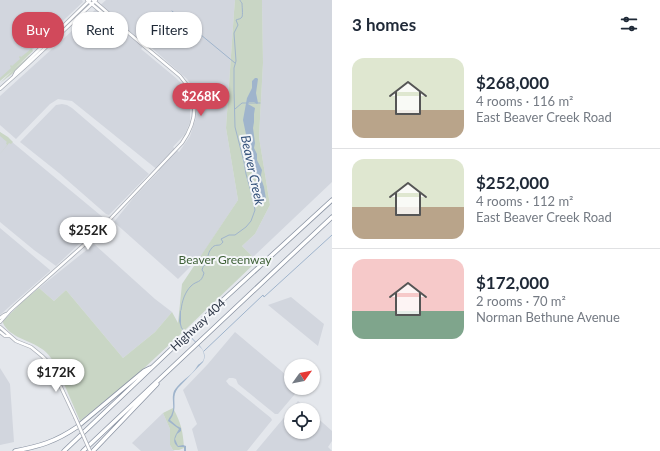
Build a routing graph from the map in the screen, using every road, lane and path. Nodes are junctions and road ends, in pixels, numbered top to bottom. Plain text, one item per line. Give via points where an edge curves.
1 (91, 1) edge
2 (92, 4) junction
3 (101, 12) edge
4 (107, 12) edge
5 (128, 32) edge
6 (13, 77) junction
7 (0, 89) edge
8 (332, 200) edge
9 (332, 217) edge
10 (6, 314) junction
11 (0, 318) edge
12 (0, 322) edge
13 (0, 327) edge
14 (0, 332) edge
15 (9, 336) junction
16 (175, 364) junction
17 (153, 367) junction
18 (15, 451) edge
19 (64, 451) edge
20 (83, 451) edge
21 (92, 451) edge

1 - 2 street
1 - 4 street
1 - 6 street
2 - 3 street
2 - 6 street
5 - 10 street via 187,84 194,101 192,127 182,143 94,236
6 - 7 street
8 - 17 highway, Highway 404
9 - 16 highway, Highway 404
10 - 11 street
10 - 12 street
13 - 15 street
14 - 15 street
15 - 21 street, bridge via 31,347 50,364
16 - 20 highway, Highway 404
16 - 21 highway
17 - 18 highway via 144,371 66,434 47,443
17 - 19 highway, Highway 404

